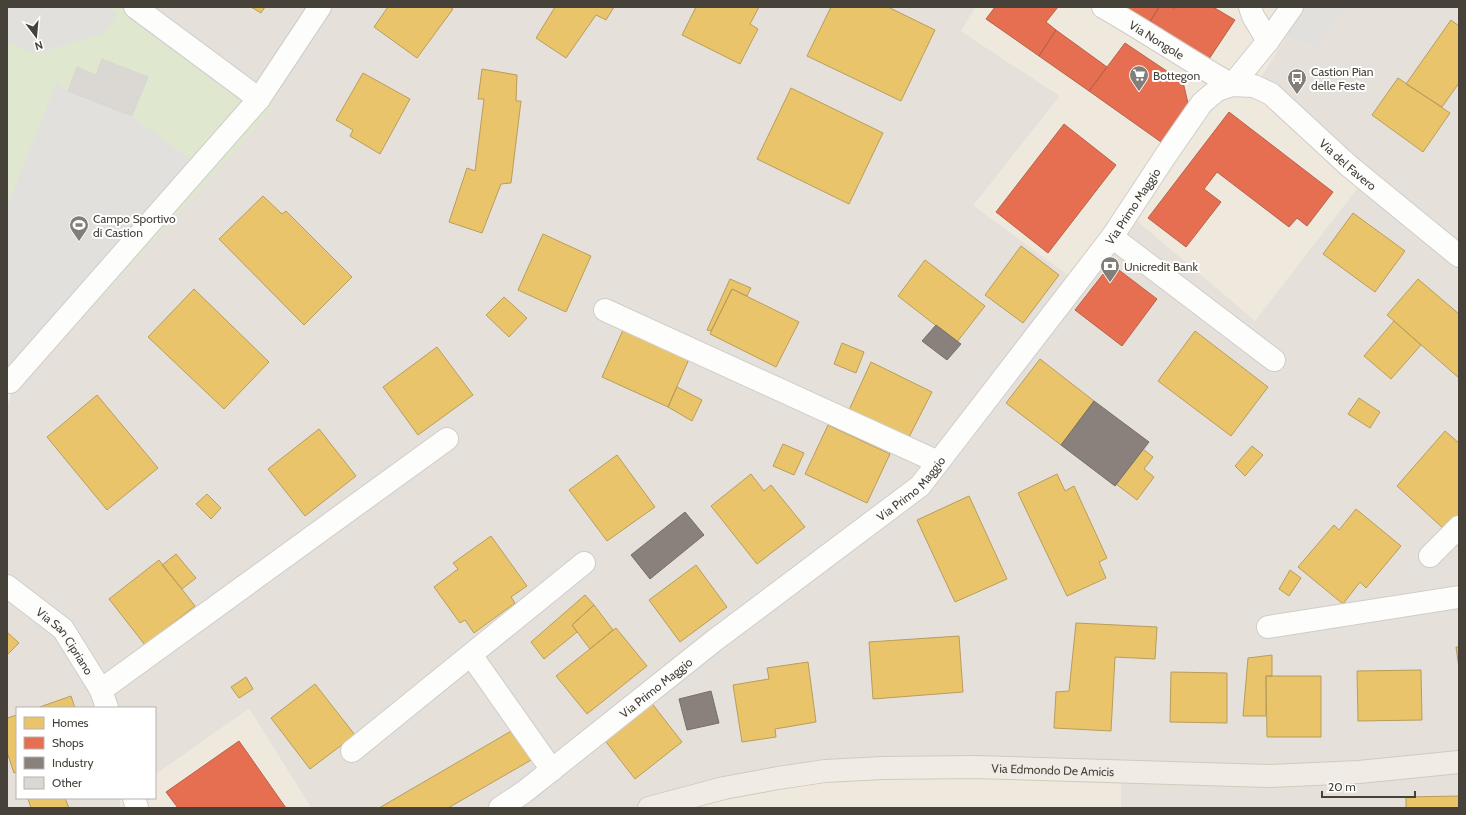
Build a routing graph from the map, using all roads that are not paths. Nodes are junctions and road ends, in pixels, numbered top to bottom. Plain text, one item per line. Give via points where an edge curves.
1 (135, 7) edge
2 (320, 7) edge
3 (1103, 7) edge
4 (1250, 7) edge
5 (1292, 7) edge
6 (1268, 41) junction
7 (1232, 85) junction
8 (259, 99) junction
9 (1112, 237) junction
10 (1459, 256) edge
11 (605, 310) dead end
12 (1274, 360) dead end
13 (10, 382) dead end
14 (447, 438) dead end
15 (938, 462) junction
16 (1459, 527) edge
17 (1430, 556) dead end
18 (584, 563) dead end
19 (7, 586) edge
20 (1459, 597) edge
21 (1268, 627) dead end
22 (471, 655) junction
23 (104, 699) edge
24 (352, 751) dead end
25 (1459, 762) edge
26 (552, 770) junction
27 (500, 808) edge
28 (649, 808) edge

1 - 8 street
2 - 8 street
3 - 7 street, Via Nongole
4 - 6 street
5 - 6 street
6 - 7 street
7 - 9 street, Via Primo Maggio via 1217,90 1202,102
7 - 10 street, Via del Favero via 1254,86 1271,94 1349,166
8 - 13 street
9 - 12 street
9 - 15 street, Via Primo Maggio
11 - 15 street
14 - 23 street
15 - 26 street, Via Primo Maggio via 920,486 715,640
16 - 17 street
18 - 22 street
19 - 23 street, Via San Cipriano via 63,629
20 - 21 street
22 - 24 street
22 - 26 street
25 - 28 main road, Via Edmondo De Amicis via 1359,772 1269,776 974,767 825,771 724,788
26 - 27 street, Via Primo Maggio

